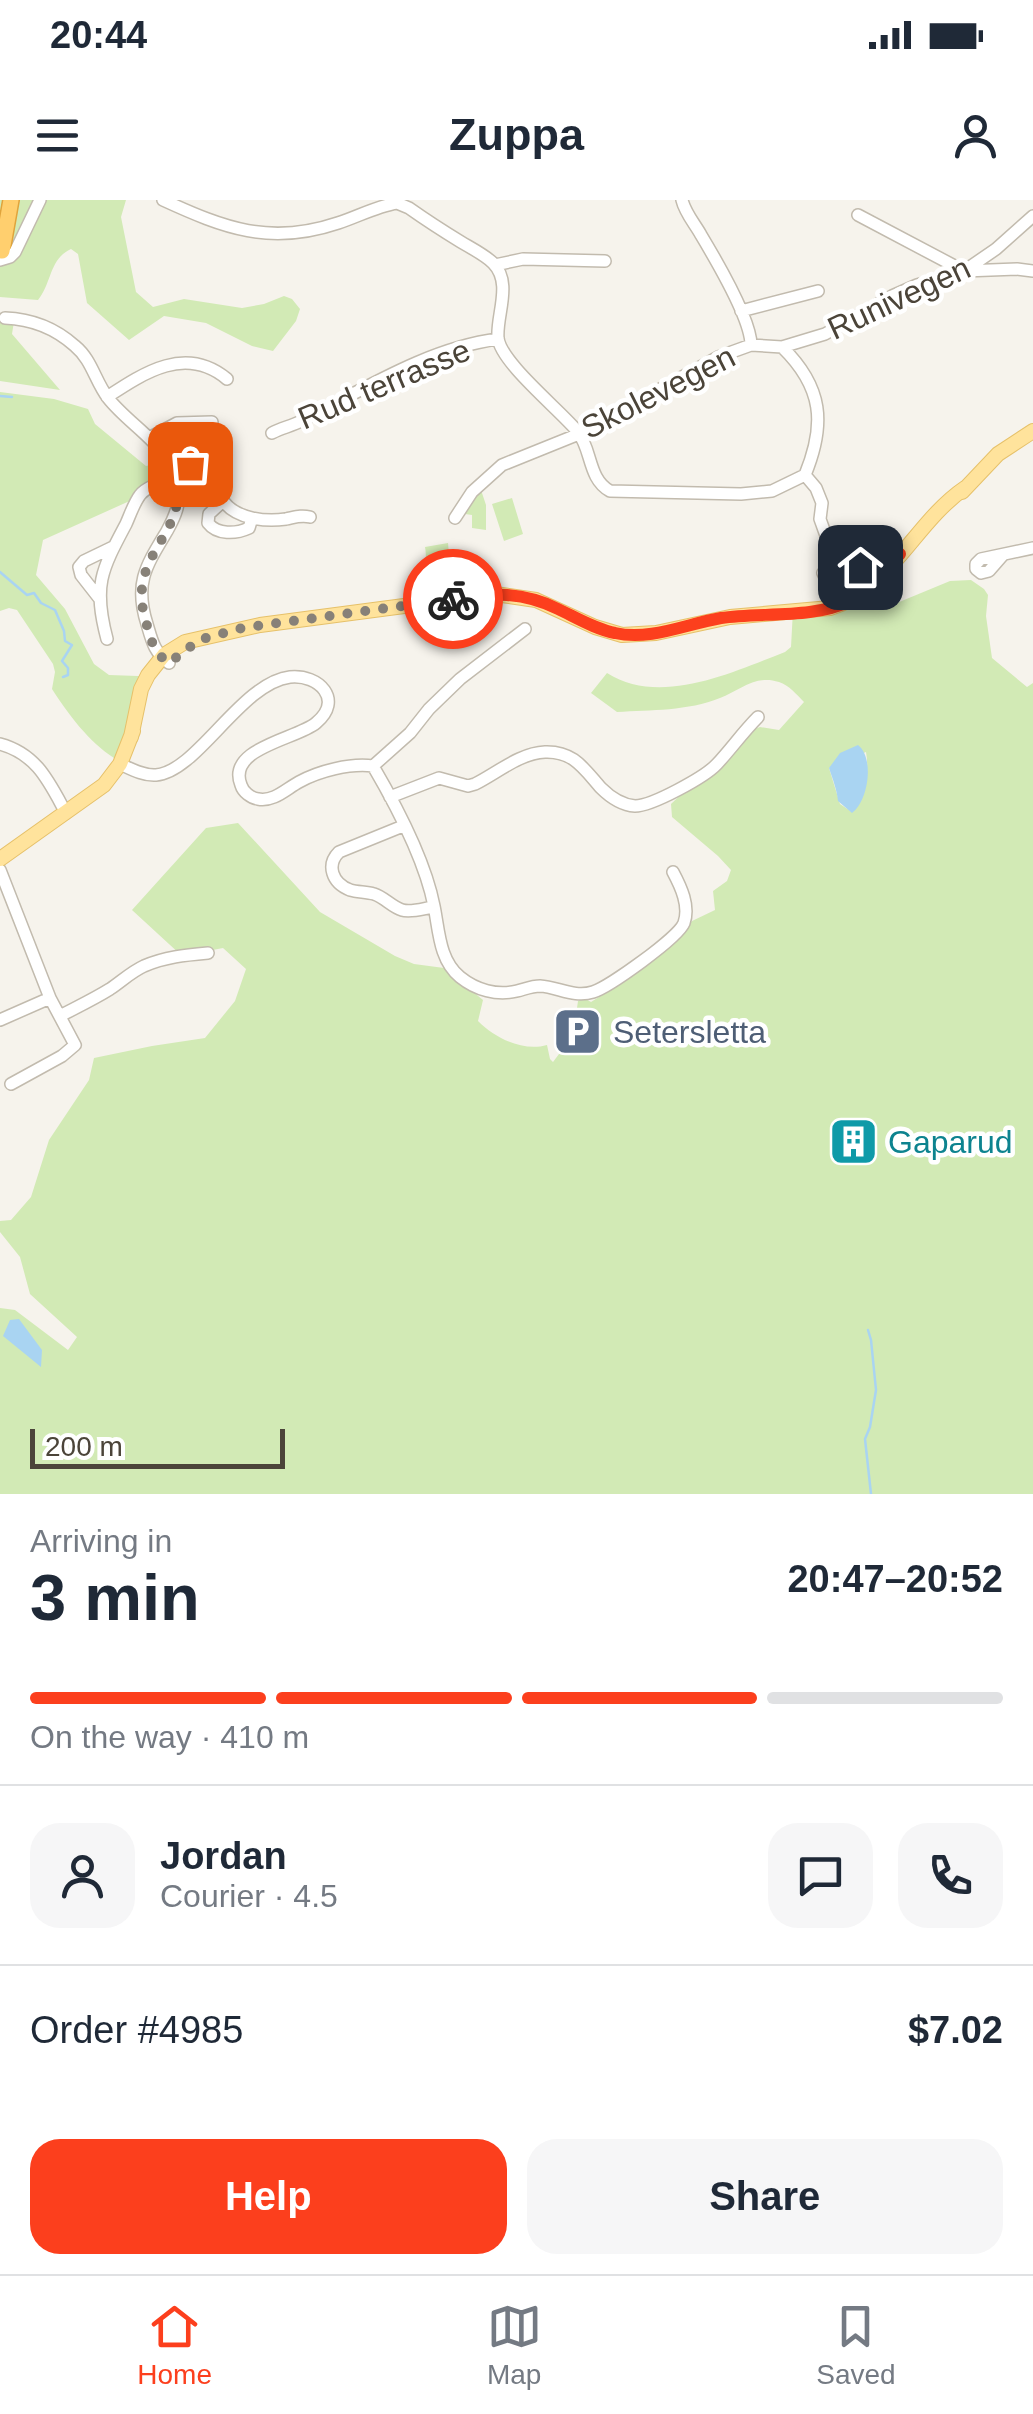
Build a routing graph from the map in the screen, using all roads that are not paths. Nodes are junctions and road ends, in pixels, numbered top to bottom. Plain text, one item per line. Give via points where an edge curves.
1 (11, 200) edge
2 (40, 200) edge
3 (163, 200) edge
4 (682, 200) edge
5 (692, 200) edge
6 (858, 215) dead end
7 (1033, 216) edge
8 (692, 219) junction
9 (1, 256) edge
10 (605, 261) dead end
11 (495, 264) junction
12 (964, 271) junction
13 (1033, 271) edge
14 (818, 291) dead end
15 (741, 311) junction
16 (5, 318) dead end
17 (498, 339) junction
18 (751, 345) junction
19 (782, 347) junction
20 (227, 379) dead end
21 (107, 396) junction
22 (212, 422) dead end
23 (1033, 431) edge
24 (272, 433) dead end
25 (579, 434) junction
26 (149, 438) junction
27 (175, 475) junction
28 (806, 475) junction
29 (222, 501) junction
30 (252, 518) junction
31 (310, 518) dead end
32 (455, 518) dead end
33 (112, 547) junction
34 (1033, 548) edge
35 (900, 554) junction
36 (1003, 556) dead end
37 (99, 598) junction
38 (525, 629) dead end
39 (107, 639) dead end
40 (166, 658) junction
41 (758, 717) dead end
42 (0, 744) edge
43 (120, 764) junction
44 (373, 766) junction
45 (390, 797) junction
46 (66, 813) junction
47 (404, 826) junction
48 (0, 858) edge
49 (0, 870) edge
50 (673, 872) dead end
51 (434, 906) junction
52 (208, 953) dead end
53 (50, 998) junction
54 (60, 1016) junction
55 (0, 1020) edge
56 (11, 1084) dead end

1 - 9 highway
2 - 9 street via 15,252
3 - 11 street via 224,226 273,234 313,230 397,203
4 - 8 street, Skolevegen
5 - 8 street, Skolevegen
6 - 12 street
7 - 12 street, Runivegen
8 - 15 street, Skolevegen
10 - 11 street
11 - 17 street via 502,288
12 - 13 street
12 - 19 street, Runivegen via 917,284 825,334
14 - 15 street
15 - 18 street, Skolevegen
16 - 21 street via 34,321 73,344
17 - 24 street, Rud terrasse via 433,356
17 - 25 street
18 - 19 street, Runivegen
18 - 25 street, Skolevegen
19 - 28 street via 804,371 818,407
20 - 21 street via 213,367 175,364
21 - 26 street
22 - 26 street via 176,422
23 - 35 main road via 1006,448
25 - 28 street via 595,476 610,490 741,494 772,491
25 - 32 street, Skolevegen via 502,465
26 - 27 street
27 - 29 street via 190,464 206,464
27 - 33 street via 141,493
27 - 40 street via 178,506 141,584 147,625
28 - 35 street via 822,502 820,519 834,558 825,577 844,575 890,545
29 - 30 street
29 - 30 street via 209,514 212,529 244,531
30 - 31 street
33 - 37 street
33 - 37 street via 79,567
34 - 36 street
35 - 40 main road via 867,589 830,608 721,618 647,634 612,633 536,600 495,594 275,622 199,640
37 - 39 street
38 - 44 street via 460,678
40 - 43 main road via 141,689
41 - 45 street via 714,767 640,806 609,796 572,757 549,752 468,786 440,778
42 - 46 street via 32,760
43 - 44 street via 153,775 168,772 268,685 296,677 325,690 325,714 248,756 239,780 246,792 267,799 319,774
43 - 46 main road via 98,791
44 - 45 street
45 - 47 street
46 - 48 main road
47 - 51 street
47 - 51 street via 339,852 332,873 349,890 380,896 402,910
49 - 53 street
50 - 51 street via 686,918 677,934 604,987 583,994 542,986 492,992 462,979 444,954
52 - 54 street via 147,965
53 - 54 street
53 - 55 street
54 - 56 street via 75,1045

